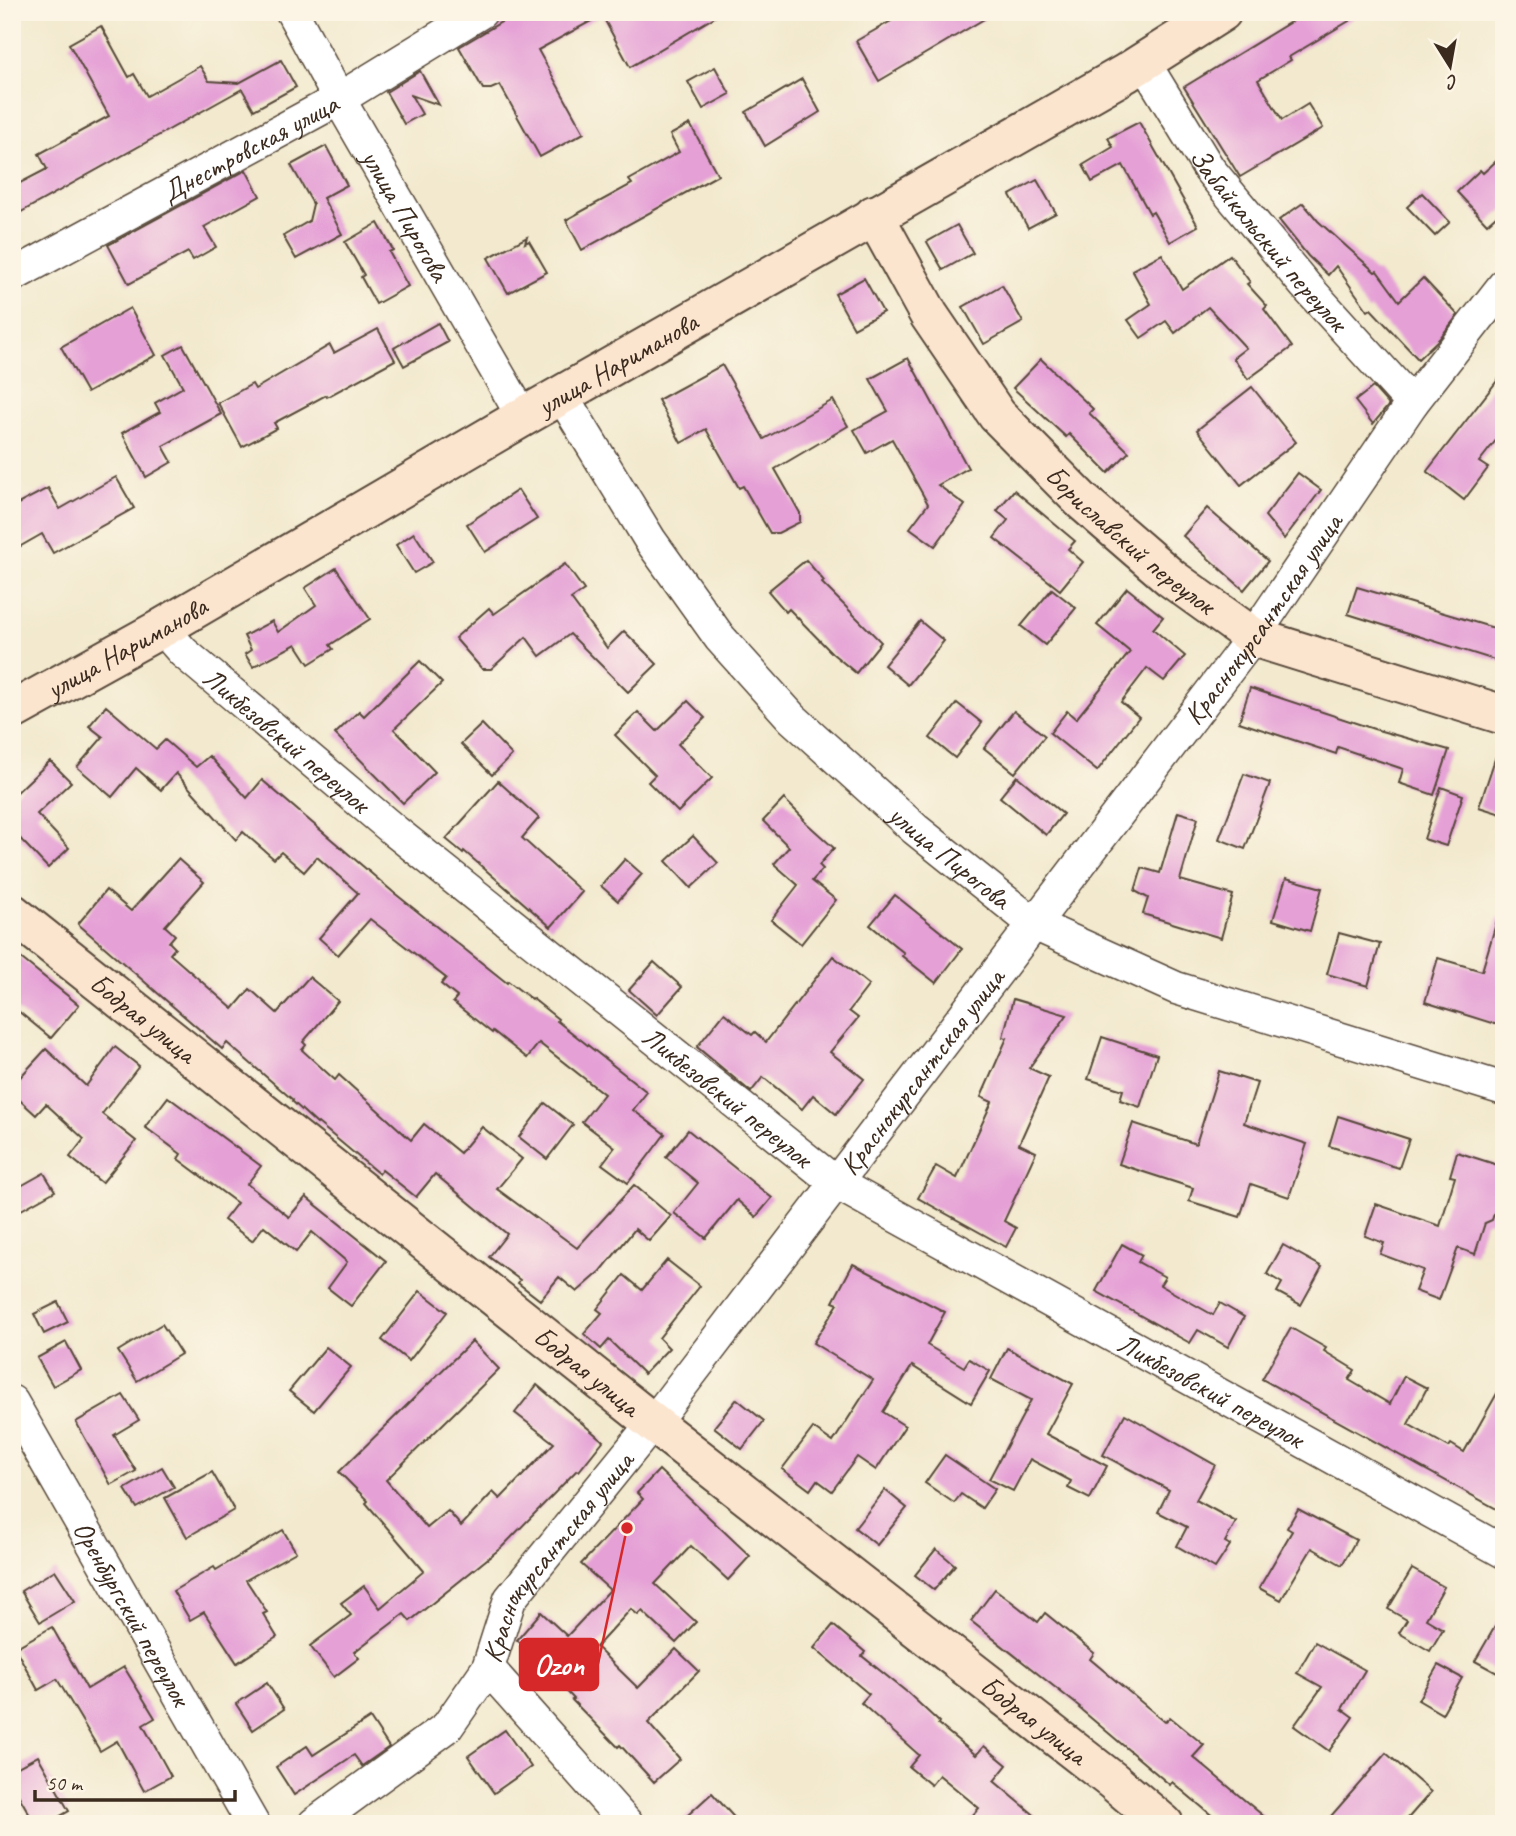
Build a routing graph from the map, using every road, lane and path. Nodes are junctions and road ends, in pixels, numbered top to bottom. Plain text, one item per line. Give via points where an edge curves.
1 (292, 12) edge
2 (481, 12) edge
3 (1222, 12) edge
4 (1143, 61) junction
5 (339, 99) junction
6 (874, 215) junction
7 (12, 276) edge
8 (1504, 285) edge
9 (562, 396) junction
10 (1412, 404) junction
11 (523, 417) junction
12 (163, 628) junction
13 (1253, 637) junction
14 (12, 711) edge
15 (1504, 715) edge
16 (12, 913) edge
17 (1034, 924) junction
18 (1504, 1089) edge
19 (836, 1183) junction
20 (12, 1402) edge
21 (653, 1423) junction
22 (1504, 1552) edge
23 (488, 1668) junction
24 (253, 1824) edge
25 (314, 1824) edge
26 (627, 1824) edge
27 (1164, 1824) edge

1 - 5 street, улица Пирогова
2 - 5 street, Днестровская улица
3 - 4 street, улица Нариманова
4 - 6 street, улица Нариманова
4 - 10 street, Забайкальский переулок via 1209,169
5 - 7 street, Днестровская улица
5 - 11 street, улица Пирогова
6 - 9 street, улица Нариманова
6 - 13 street, Бориславский переулок via 929,315 997,415 1082,501 1171,578
8 - 10 street, Краснокурсантская улица
9 - 11 street, улица Нариманова
9 - 17 street, улица Пирогова via 650,540 719,638 792,718 905,820
10 - 13 street, Краснокурсантская улица
11 - 12 street, улица Нариманова
12 - 14 street, улица Нариманова
12 - 19 street, Ликбезовский переулок via 183,652 396,832
13 - 15 street, Бориславский переулок
13 - 17 street, Краснокурсантская улица
16 - 21 street, Бодрая улица
17 - 18 street, улица Пирогова via 1176,988
17 - 19 street, Краснокурсантская улица
19 - 21 street, Краснокурсантская улица
19 - 22 street, Ликбезовский переулок
20 - 24 street, Оренбургский переулок
21 - 23 street, Краснокурсантская улица via 510,1599
21 - 27 street, Бодрая улица
23 - 25 street, Краснокурсантская улица via 447,1727
23 - 26 street

